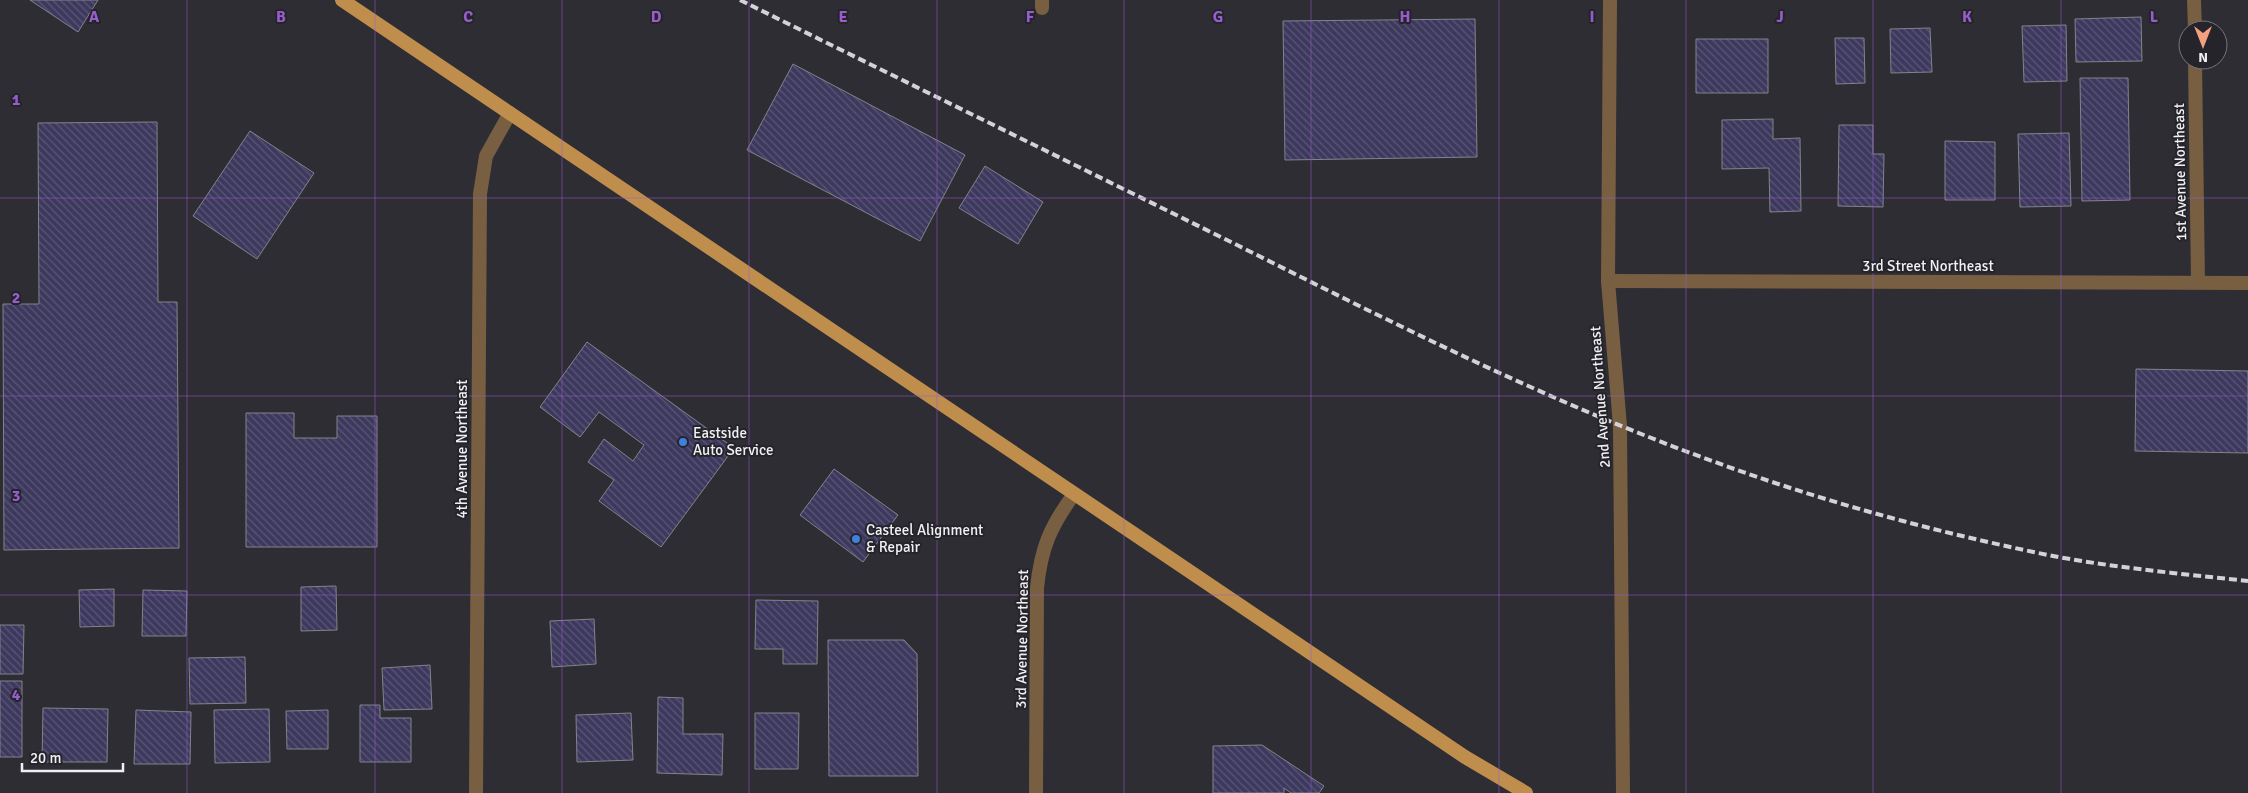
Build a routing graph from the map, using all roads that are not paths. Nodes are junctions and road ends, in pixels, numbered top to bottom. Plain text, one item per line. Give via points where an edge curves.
1 (342, 0) edge
2 (1610, 0) edge
3 (2194, 0) edge
4 (2195, 20) edge
5 (2195, 70) edge
6 (510, 113) junction
7 (1608, 281) junction
8 (2198, 283) junction
9 (2248, 283) edge
10 (1074, 494) junction
11 (476, 793) edge
12 (1036, 793) edge
13 (1526, 793) edge
14 (1624, 793) edge

1 - 6 main road
2 - 7 street, 2nd Avenue Northeast
3 - 4 street
5 - 8 street, 1st Avenue Northeast
6 - 10 main road
6 - 11 street, 4th Avenue Northeast via 486,156 480,194
7 - 8 street, 3rd Street Northeast
7 - 14 street, 2nd Avenue Northeast via 1620,426
8 - 9 street, 3rd Street Northeast
10 - 12 street, 3rd Avenue Northeast via 1058,516 1040,561 1037,588
10 - 13 main road via 1465,757

